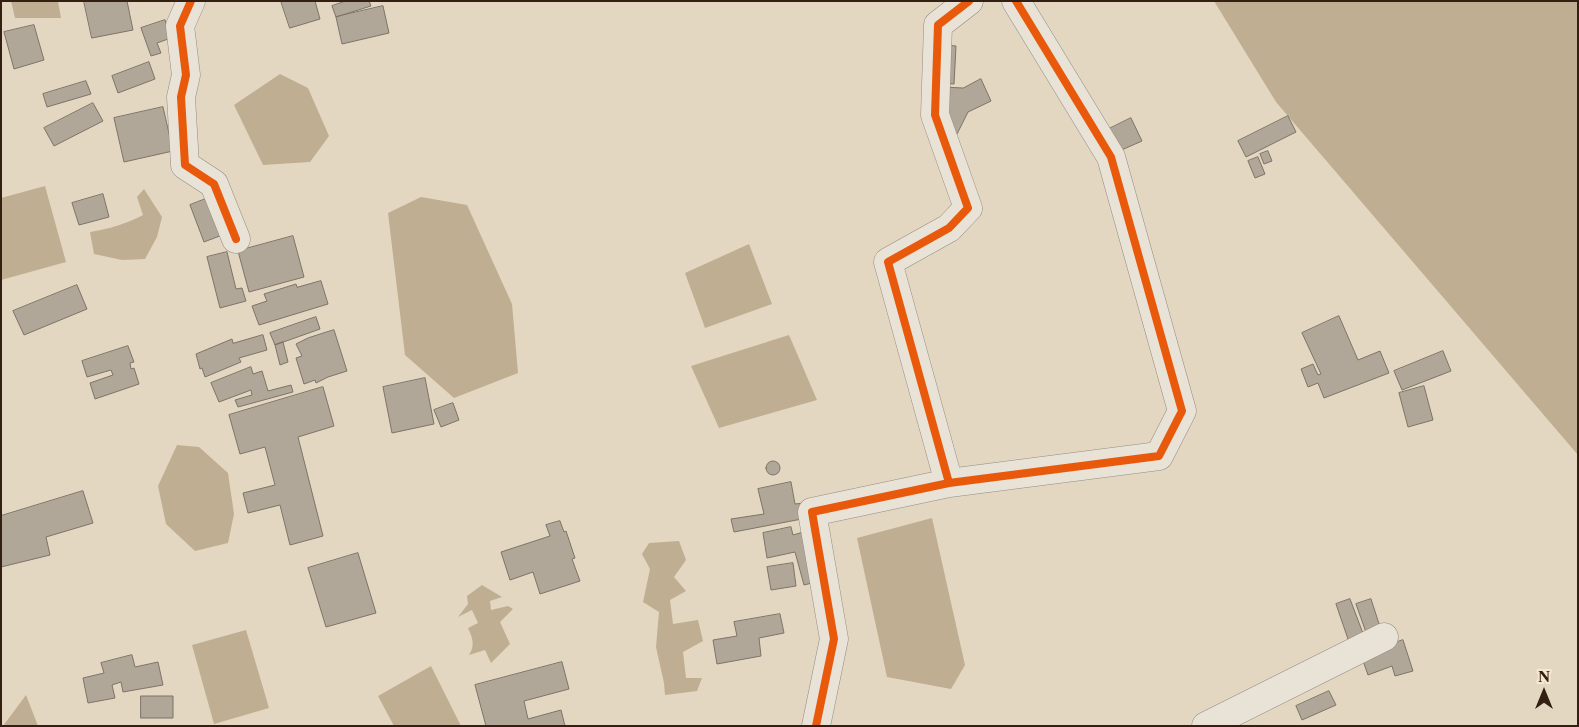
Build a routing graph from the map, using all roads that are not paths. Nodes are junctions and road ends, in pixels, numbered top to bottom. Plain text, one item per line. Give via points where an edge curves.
1 (191, 1) edge
2 (969, 1) edge
3 (1016, 1) edge
4 (236, 239) dead end
5 (949, 483) junction
6 (1384, 637) dead end
7 (816, 726) edge
8 (1206, 726) edge

1 - 4 street via 180,26 186,75 181,97 185,165 214,184
2 - 5 street via 938,25 935,115 968,208 949,228 888,262
3 - 5 street via 1111,157 1182,411 1159,456
5 - 7 street via 812,512 834,638
6 - 8 street

